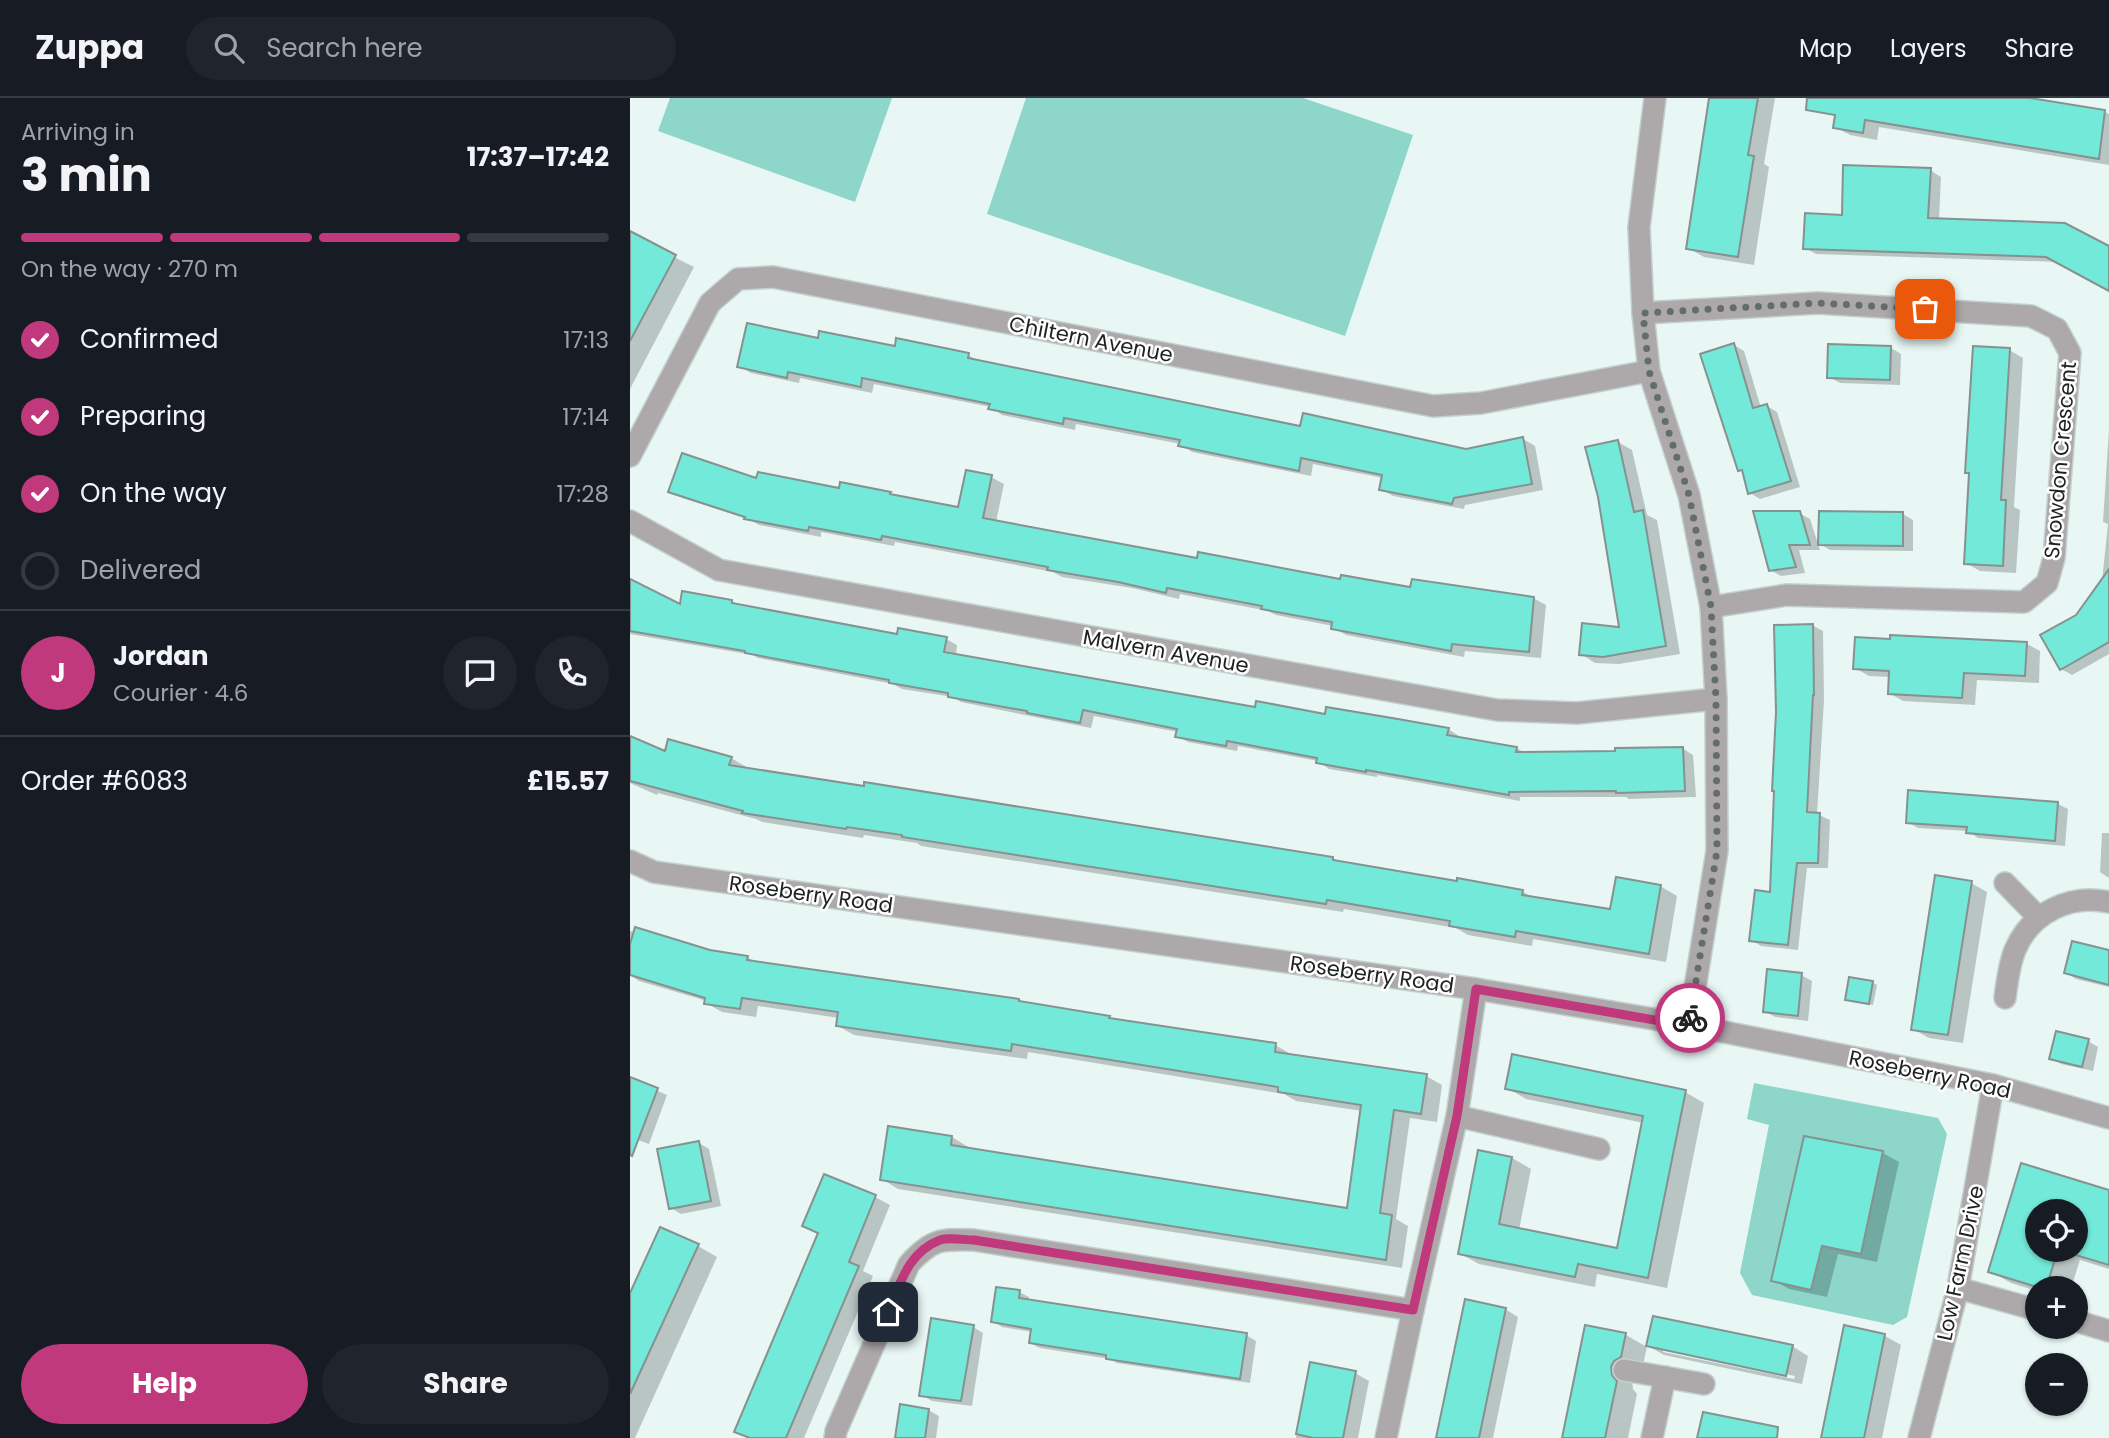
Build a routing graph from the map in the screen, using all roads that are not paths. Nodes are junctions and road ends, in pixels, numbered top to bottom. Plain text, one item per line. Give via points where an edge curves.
1 (1655, 98) edge
2 (1643, 313) junction
3 (1649, 371) junction
4 (630, 456) edge
5 (630, 521) edge
6 (1711, 607) junction
7 (1716, 699) junction
8 (630, 861) edge
9 (2005, 883) dead end
10 (2109, 902) edge
11 (2038, 917) junction
12 (1476, 989) junction
13 (2005, 998) dead end
14 (1689, 1026) junction
15 (1993, 1085) junction
16 (1457, 1116) junction
17 (2109, 1118) edge
18 (1599, 1149) dead end
19 (1958, 1288) junction
20 (2025, 1307) edge
21 (1413, 1310) junction
22 (2088, 1325) edge
23 (2109, 1331) edge
24 (1624, 1370) dead end
25 (1665, 1377) junction
26 (1704, 1384) dead end
27 (835, 1438) edge
28 (1386, 1438) edge
29 (1652, 1438) edge
30 (1919, 1438) edge

1 - 2 street via 1639,227
2 - 3 street
2 - 6 street, Snowdon Crescent via 1818,303 2031,316 2057,329 2070,353 2054,558 2047,583 2024,602 1787,595
3 - 4 street, Chiltern Avenue via 1481,403 1433,406 773,277 738,279 710,303
3 - 6 street via 1689,495
5 - 7 street, Malvern Avenue via 719,570 1497,710 1577,713
6 - 7 street
7 - 14 street via 1717,851
8 - 12 street, Roseberry Road via 667,874
9 - 11 street
10 - 11 street via 2079,900
11 - 13 street via 2015,950
12 - 14 street, Roseberry Road
12 - 16 street
14 - 15 street, Roseberry Road
15 - 17 street, Roseberry Road
15 - 19 street, Low Farm Drive
16 - 18 street
16 - 21 street
19 - 20 street
19 - 30 street, Low Farm Drive
21 - 27 street via 974,1240 942,1239 909,1264
21 - 28 street
22 - 23 street
24 - 25 street
25 - 26 street
25 - 29 street

